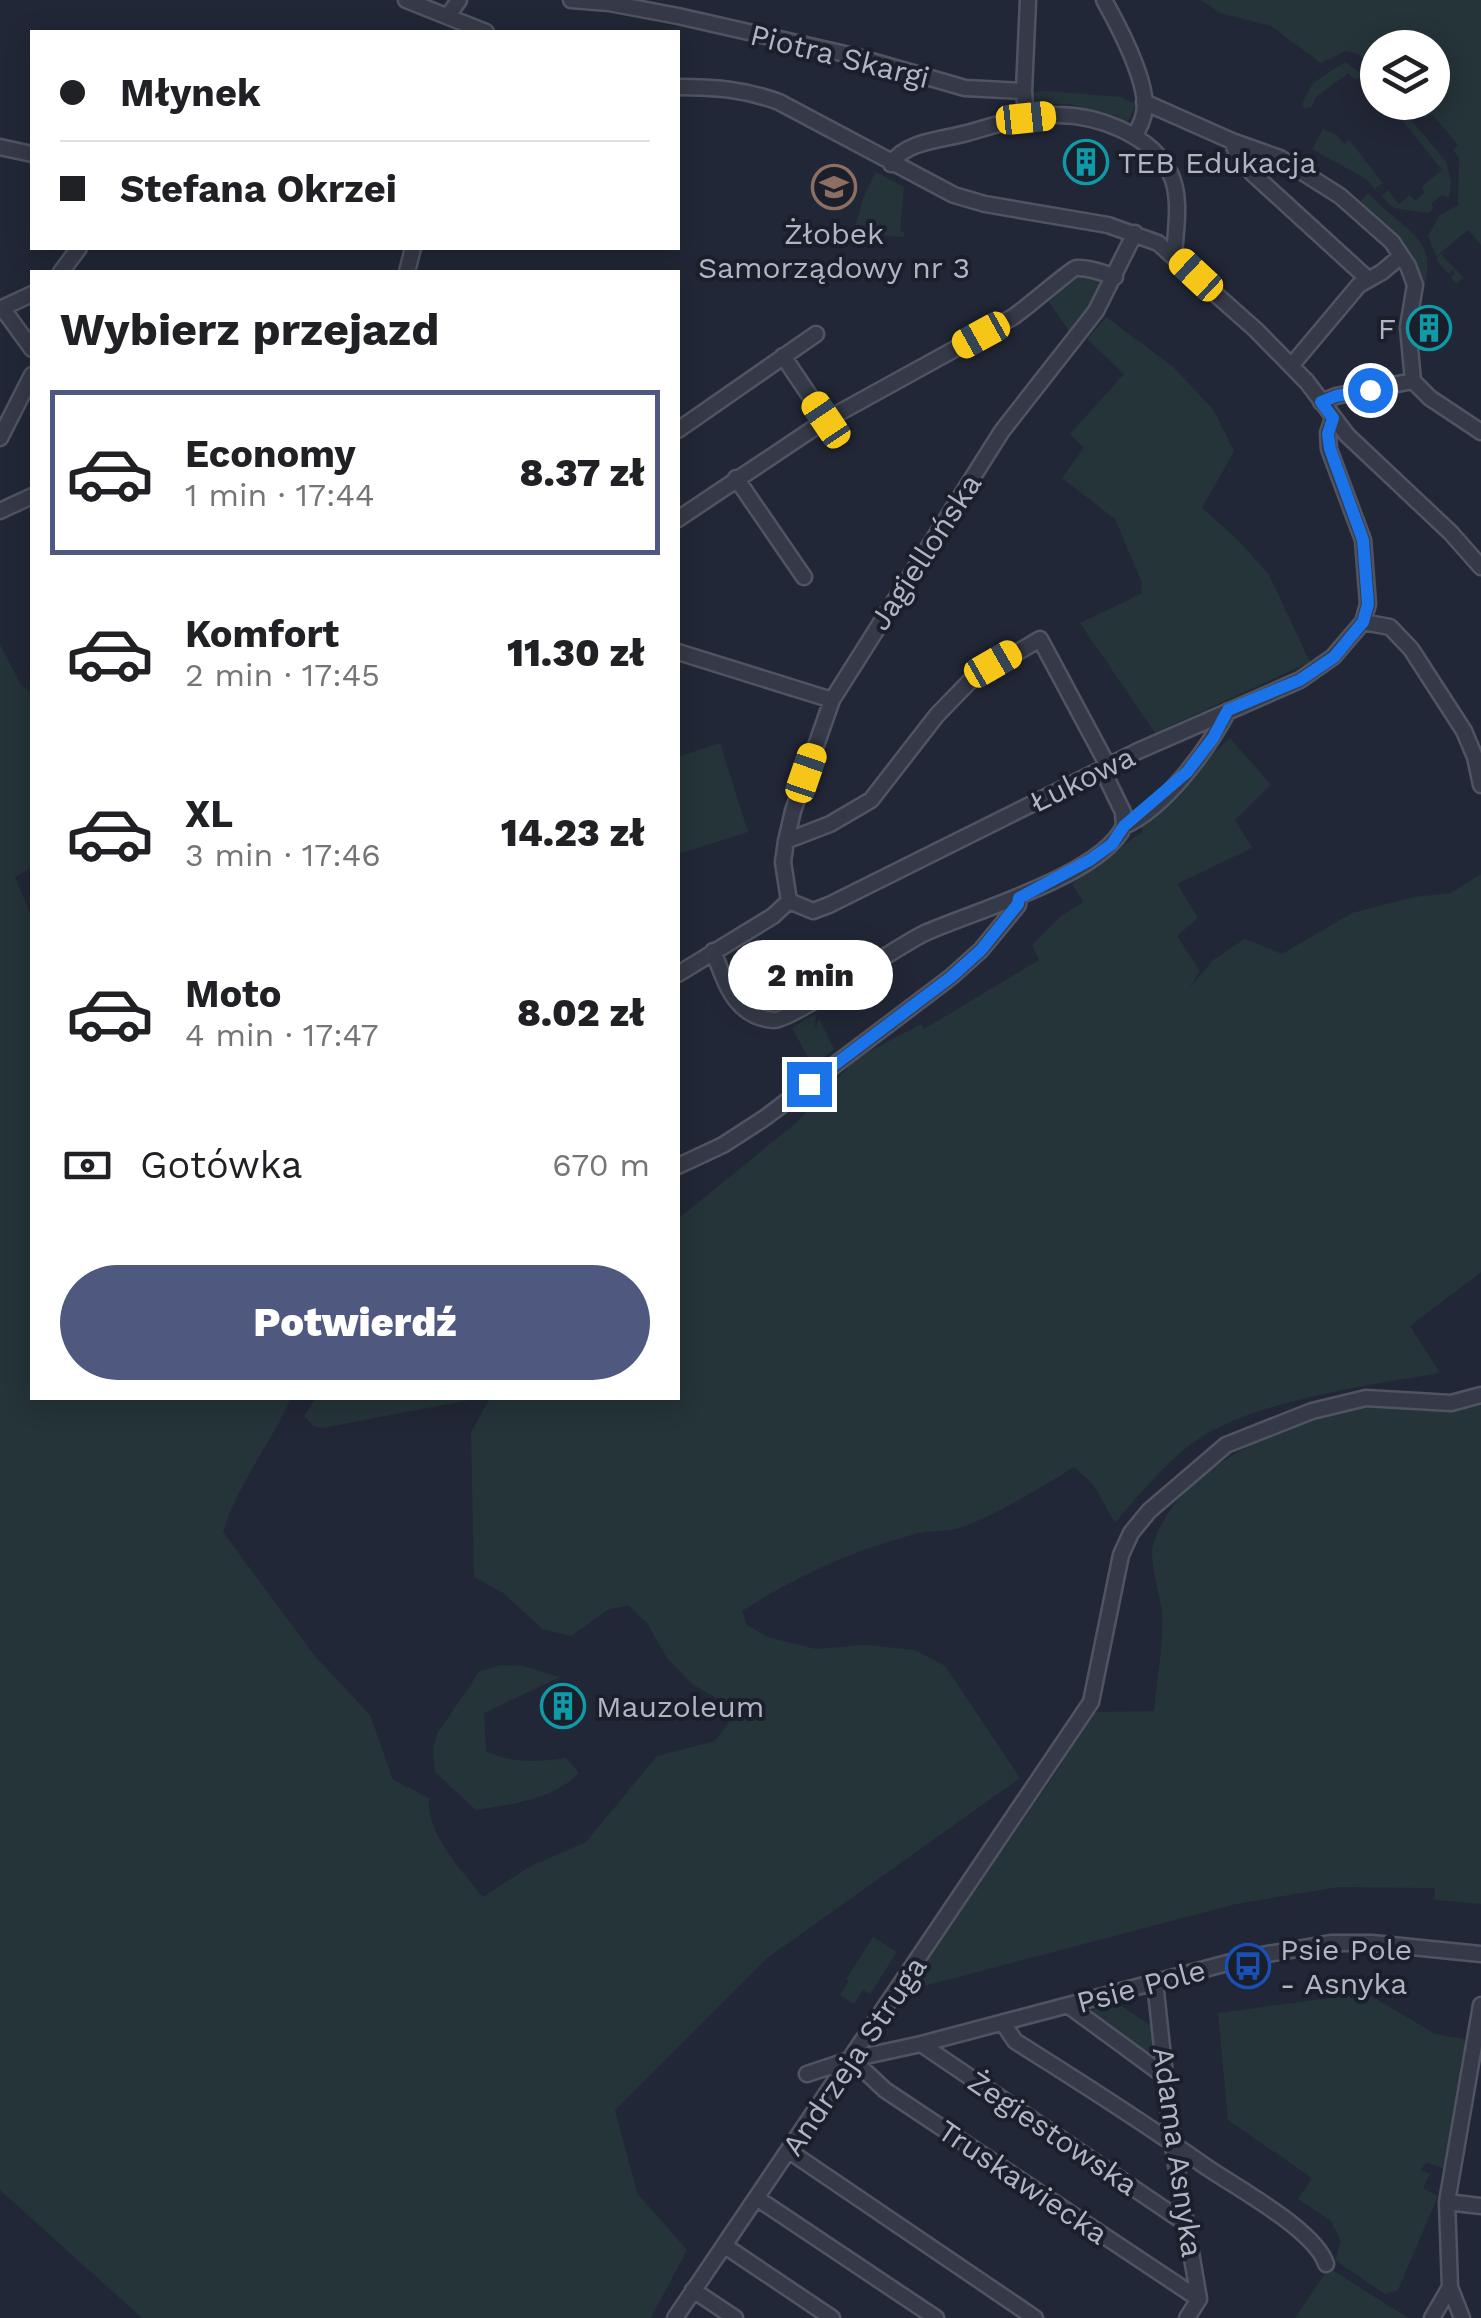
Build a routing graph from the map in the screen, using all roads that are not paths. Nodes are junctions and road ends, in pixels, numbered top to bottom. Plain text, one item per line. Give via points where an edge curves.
1 (406, 0) edge
2 (459, 0) edge
3 (572, 0) edge
4 (1028, 0) edge
5 (1104, 0) edge
6 (448, 16) junction
7 (481, 30) edge
8 (680, 87) edge
9 (1024, 92) junction
10 (1144, 102) junction
11 (1026, 118) junction
12 (1136, 136) junction
13 (1232, 140) junction
14 (0, 147) edge
15 (906, 148) junction
16 (869, 152) junction
17 (30, 154) edge
18 (892, 164) junction
19 (1135, 234) junction
20 (77, 250) edge
21 (1174, 254) junction
22 (1401, 256) junction
23 (62, 270) edge
24 (1115, 277) junction
25 (1368, 278) junction
26 (30, 295) edge
27 (2, 309) edge
28 (816, 334) dead end
29 (30, 346) edge
30 (784, 356) junction
31 (1291, 366) junction
32 (30, 379) edge
33 (1413, 381) junction
34 (1321, 402) junction
35 (1333, 418) junction
36 (826, 420) junction
37 (680, 429) edge
38 (1481, 432) edge
39 (0, 438) edge
40 (736, 478) junction
41 (30, 497) edge
42 (0, 511) edge
43 (680, 518) edge
44 (1481, 567) edge
45 (804, 578) dead end
46 (1363, 622) junction
47 (680, 653) edge
48 (832, 700) junction
49 (1228, 710) junction
50 (1105, 767) junction
51 (1481, 785) edge
52 (1124, 826) junction
53 (786, 841) junction
54 (1019, 898) junction
55 (788, 901) junction
56 (713, 952) junction
57 (680, 973) edge
58 (680, 1165) edge
59 (1481, 1395) edge
60 (1481, 1954) edge
61 (1155, 1982) junction
62 (1481, 2005) edge
63 (1069, 2006) junction
64 (1003, 2022) junction
65 (921, 2044) junction
66 (852, 2059) junction
67 (806, 2074) dead end
68 (1166, 2076) junction
69 (1172, 2141) junction
70 (789, 2151) junction
71 (758, 2199) junction
72 (1447, 2202) junction
73 (1481, 2206) edge
74 (1185, 2223) junction
75 (726, 2246) junction
76 (1326, 2264) dead end
77 (1450, 2288) junction
78 (694, 2290) junction
79 (1199, 2299) junction
80 (676, 2318) edge
81 (735, 2318) edge
82 (832, 2318) edge
83 (936, 2318) edge
84 (1035, 2318) edge
85 (1186, 2318) edge
86 (1432, 2318) edge
87 (1462, 2318) edge

1 - 6 street
2 - 6 street
3 - 9 street, Piotra Skargi via 678,16 965,88
4 - 9 street
5 - 10 street
6 - 7 street
8 - 16 street via 755,93
9 - 11 street
10 - 12 street
10 - 13 street
11 - 12 street via 1075,116
11 - 15 street
12 - 21 street via 1173,182
13 - 22 street via 1280,158 1340,196
13 - 25 street via 1238,158
14 - 17 street
15 - 16 street
15 - 18 street
16 - 18 street
18 - 19 street via 986,204
19 - 21 street
19 - 24 street, Jagiellońska
20 - 23 street
21 - 31 street
22 - 25 street
22 - 33 street via 1416,285 1408,327
24 - 36 street via 1074,268 1013,317
24 - 48 street, Jagiellońska via 1002,432
25 - 31 street
26 - 27 street
27 - 29 street
28 - 30 street
30 - 36 street
30 - 37 street
31 - 34 street
32 - 39 street
33 - 34 street
33 - 38 street
34 - 35 street
35 - 44 street
35 - 46 street via 1330,449 1363,540
36 - 40 street
40 - 43 street
40 - 45 street
41 - 42 street
46 - 49 street, Łukowa via 1334,657 1300,680
46 - 51 street via 1390,627 1411,648 1464,731
47 - 48 street
48 - 53 street, Jagiellońska
49 - 50 street, Łukowa
49 - 52 street via 1187,772
50 - 52 street
50 - 53 street via 1040,639 971,680 871,800
50 - 55 street, Łukowa via 829,905 813,911
52 - 54 street via 1090,860
53 - 55 street, Jagiellońska
54 - 56 street via 923,934 783,1019 739,1007
54 - 58 street via 981,950 951,977 766,1116
55 - 56 street
56 - 57 street
59 - 66 street, Andrzeja Struga via 1451,1403 1366,1398 1312,1411 1226,1445 1131,1533 1120,1554 1091,1702
60 - 61 street, Psie Pole via 1331,1944
61 - 63 street, Psie Pole
61 - 68 street, Adama Asnyka
62 - 72 street
63 - 64 street, Psie Pole
63 - 68 street
64 - 65 street, Psie Pole
64 - 69 street via 1015,2041
65 - 66 street, Psie Pole
65 - 74 street, Żegiestowska
66 - 67 street, Psie Pole
66 - 70 street, Andrzeja Struga
66 - 79 street, Truskawiecka via 890,2093
68 - 69 street, Adama Asnyka
69 - 74 street, Adama Asnyka
69 - 76 street via 1290,2224
70 - 71 street, Andrzeja Struga
70 - 84 street
71 - 75 street, Andrzeja Struga
71 - 83 street
72 - 73 street
72 - 77 street
74 - 79 street, Adama Asnyka
75 - 78 street, Andrzeja Struga
75 - 82 street
77 - 86 street
77 - 87 street
78 - 80 street, Andrzeja Struga
78 - 81 street
79 - 85 street, Adama Asnyka

